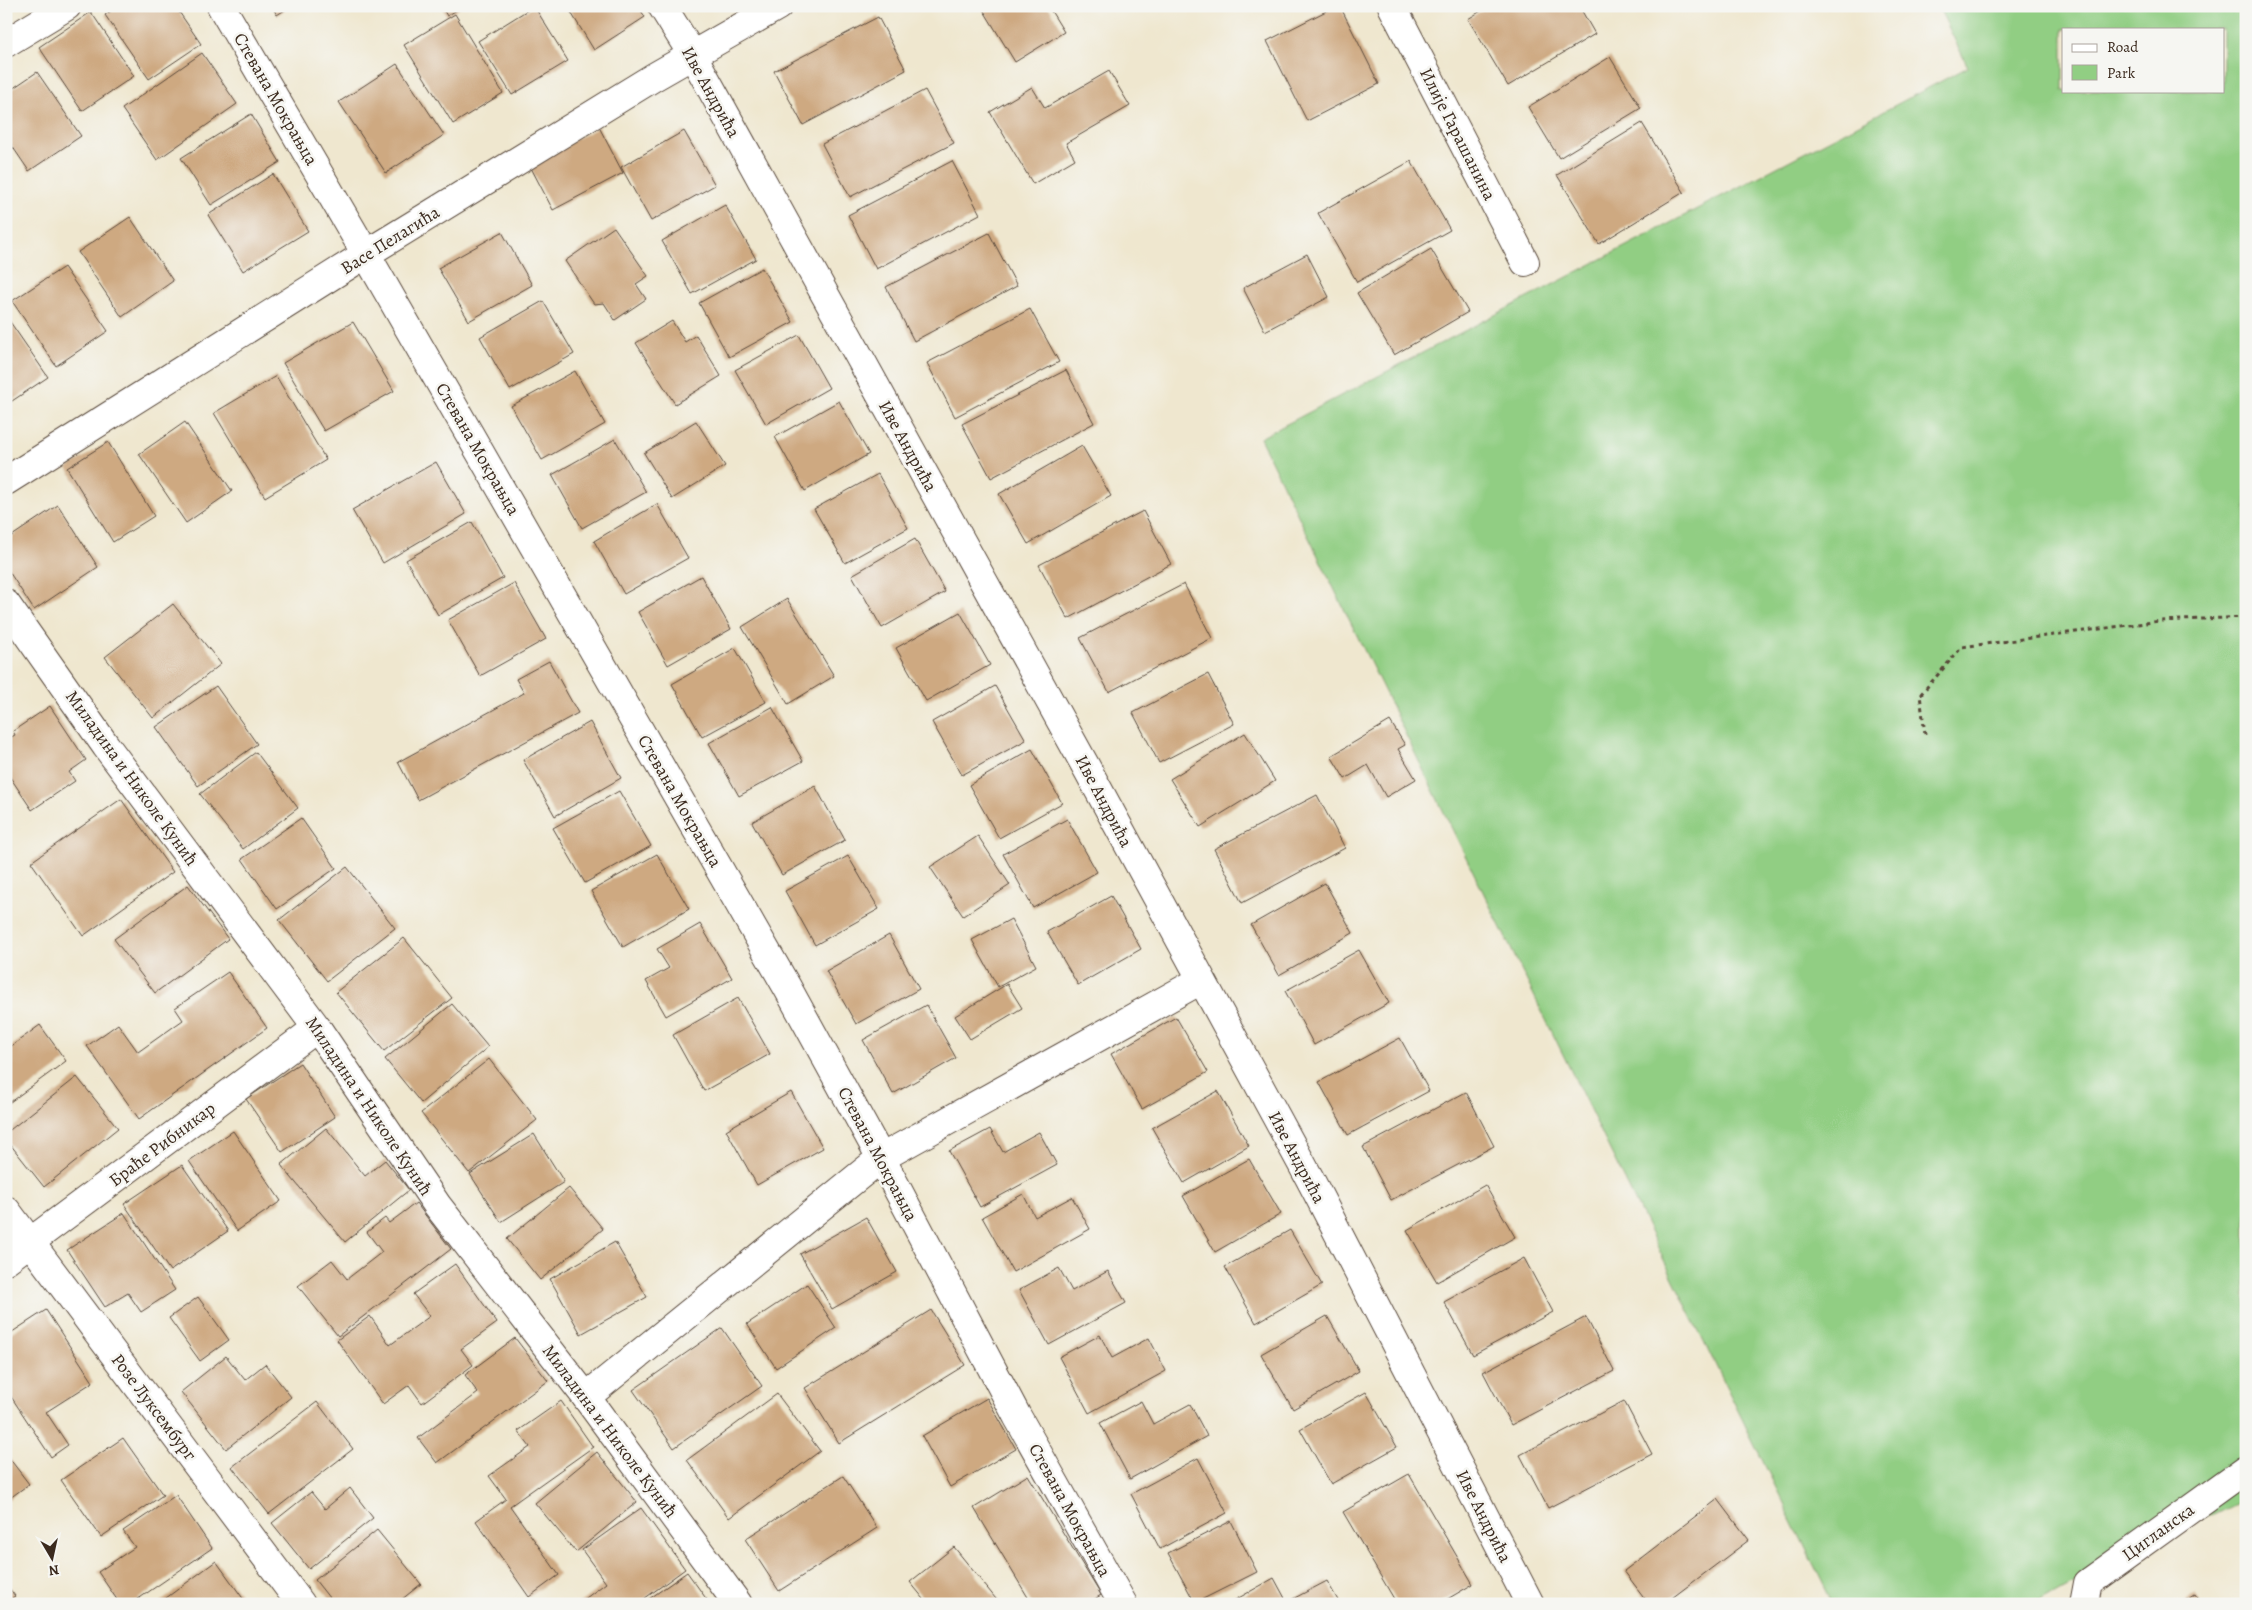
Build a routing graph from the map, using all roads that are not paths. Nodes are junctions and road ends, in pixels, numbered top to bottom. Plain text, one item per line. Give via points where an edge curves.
1 (67, 6) edge
2 (222, 6) edge
3 (662, 6) edge
4 (778, 6) edge
5 (1392, 6) edge
6 (6, 43) edge
7 (692, 54) junction
8 (366, 254) junction
9 (1525, 262) dead end
10 (6, 481) edge
11 (6, 604) edge
12 (1200, 980) junction
13 (317, 1028) junction
14 (881, 1158) junction
15 (6, 1210) edge
16 (30, 1243) junction
17 (6, 1260) edge
18 (586, 1397) junction
19 (2246, 1469) edge
20 (302, 1604) edge
21 (738, 1604) edge
22 (1123, 1604) edge
23 (1530, 1604) edge
24 (2084, 1604) edge

1 - 6 street
2 - 8 street, Стевана Мокрањца
3 - 7 street, Иве Андрића
4 - 7 street, Васе Пелагића
5 - 9 street, Илије Гарашанина
7 - 8 street, Васе Пелагића
7 - 12 street, Иве Андрића via 1085,765
8 - 10 street, Васе Пелагића
8 - 14 street, Стевана Мокрањца via 782,979
11 - 13 street, Миладина и Николе Кунић via 106,746
12 - 14 street
12 - 23 street, Иве Андрића via 1310,1179
13 - 16 street, Браће Рибникар
13 - 18 street, Миладина и Николе Кунић via 437,1205
14 - 18 street
14 - 22 street, Стевана Мокрањца via 1017,1416
15 - 16 street, Розе Луксембург
16 - 17 street, Браће Рибникар
16 - 20 street, Розе Луксембург
18 - 21 street, Миладина и Николе Кунић
19 - 24 street, Цигланска via 2088,1583

